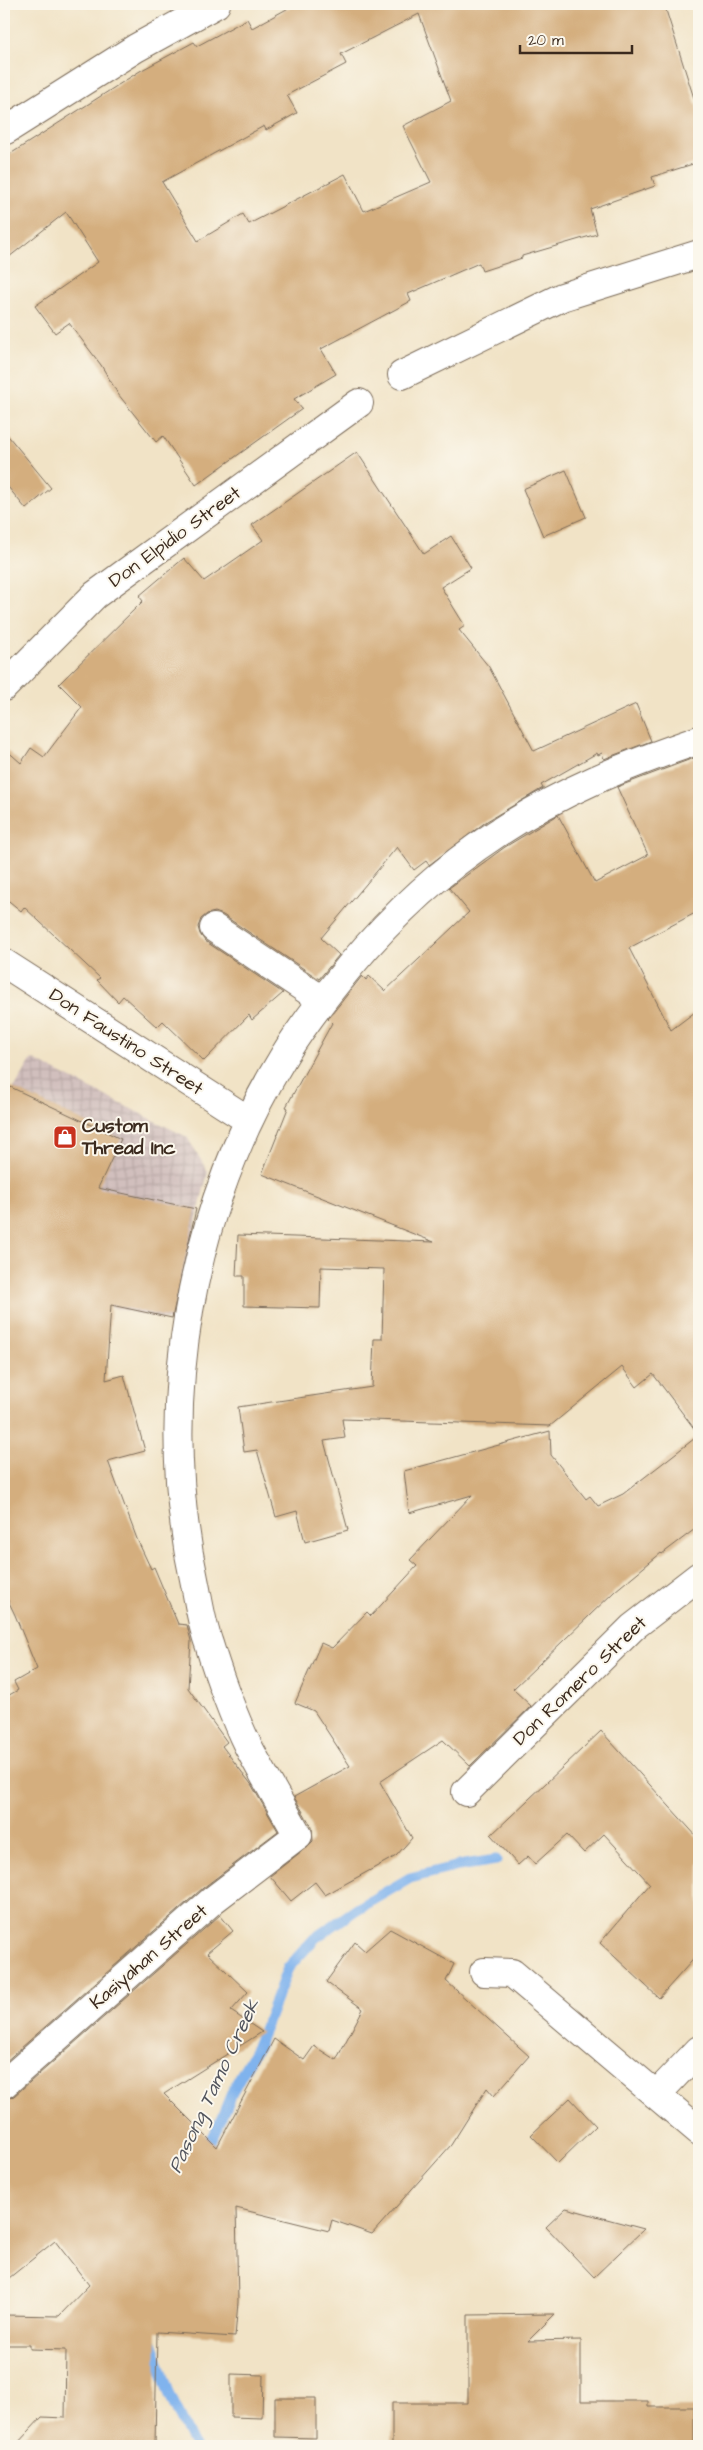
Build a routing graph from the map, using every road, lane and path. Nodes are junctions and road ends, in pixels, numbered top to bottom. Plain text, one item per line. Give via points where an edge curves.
1 (216, 4) edge
2 (6, 130) dead end
3 (699, 254) edge
4 (402, 374) dead end
5 (359, 403) dead end
6 (4, 687) edge
7 (699, 740) edge
8 (214, 928) dead end
9 (4, 963) edge
10 (322, 1000) junction
11 (248, 1120) junction
12 (699, 1576) edge
13 (466, 1792) dead end
14 (484, 1972) dead end
15 (699, 2050) edge
16 (4, 2084) edge
17 (656, 2095) junction
18 (699, 2131) edge

1 - 2 street via 136,48
3 - 4 street via 562,296
5 - 6 street, Don Elpidio Street via 95,595
7 - 10 street via 621,768 560,796 495,835 434,881 378,933
8 - 10 street
9 - 11 street, Don Faustino Street
10 - 11 street via 285,1053
11 - 16 street, Kasiyahan Street via 209,1220 185,1324 178,1441 185,1537 208,1642 246,1742 298,1835 213,1900
12 - 13 street, Don Romero Street via 633,1627
14 - 17 street via 512,1973
15 - 17 street
17 - 18 street

